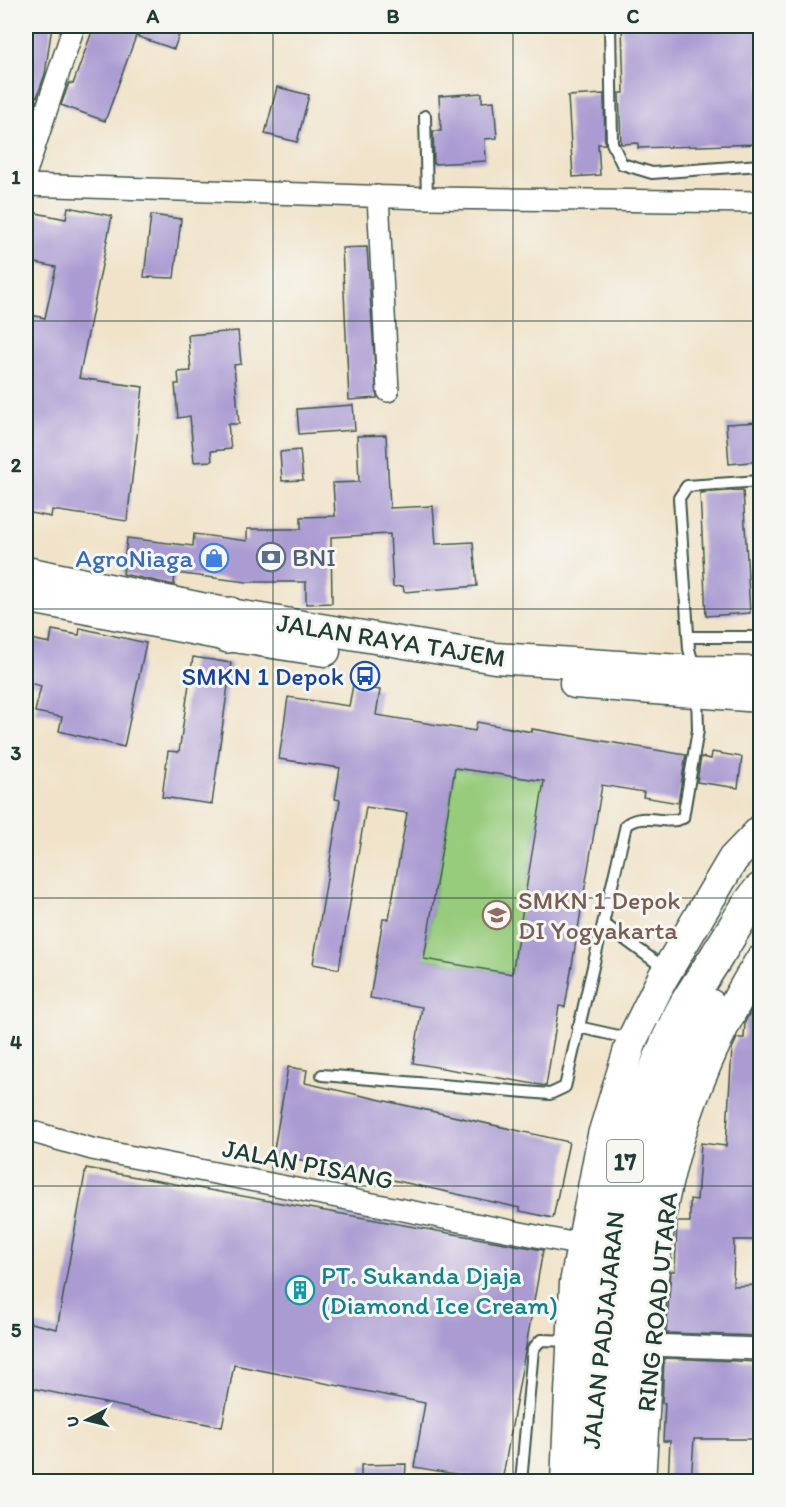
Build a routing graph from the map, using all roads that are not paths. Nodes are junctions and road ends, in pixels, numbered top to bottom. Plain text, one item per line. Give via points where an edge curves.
1 (74, 26) edge
2 (610, 26) edge
3 (425, 116) dead end
4 (32, 130) edge
5 (760, 165) edge
6 (26, 172) edge
7 (26, 185) edge
8 (378, 196) junction
9 (428, 198) junction
10 (760, 202) edge
11 (388, 391) dead end
12 (759, 481) edge
13 (760, 509) edge
14 (26, 572) edge
15 (26, 597) edge
16 (229, 625) junction
17 (689, 637) junction
18 (760, 637) edge
19 (696, 682) junction
20 (759, 687) edge
21 (760, 816) edge
22 (760, 831) edge
23 (733, 859) junction
24 (760, 890) edge
25 (604, 924) junction
26 (760, 930) edge
27 (760, 961) edge
28 (667, 970) junction
29 (578, 1027) junction
30 (632, 1040) junction
31 (322, 1075) dead end
32 (26, 1130) edge
33 (582, 1245) junction
34 (573, 1341) junction
35 (649, 1345) junction
36 (760, 1349) edge
37 (577, 1472) edge
38 (634, 1480) edge
39 (521, 1482) edge

1 - 4 street
2 - 5 lane via 612,143 622,164 652,173
3 - 9 lane
4 - 6 street
7 - 8 street
8 - 9 street
8 - 11 street
9 - 10 street
12 - 13 lane
12 - 17 lane via 687,486 679,498
14 - 16 street, JALAN RAYA TAJEM
15 - 16 street, JALAN RAYA TAJEM
16 - 19 street, JALAN RAYA TAJEM via 494,676
17 - 18 lane
17 - 19 lane
19 - 20 street, JALAN RAYA TAJEM
19 - 25 lane via 698,730 683,818 640,818 626,825
21 - 23 street
22 - 23 street
23 - 28 street
24 - 37 highway, JALAN PADJAJARAN / 17 via 684,1007 653,1077 629,1147 612,1219
25 - 28 lane
25 - 29 lane
26 - 38 highway, JALAN PADJAJARAN / 17 via 704,1017 655,1149 629,1286
27 - 35 street, RING ROAD UTARA via 712,1051 676,1152 662,1213
28 - 30 street
29 - 30 lane
29 - 31 lane via 565,1087 550,1094
30 - 33 street via 603,1134
32 - 33 street, JALAN PISANG via 92,1149
33 - 34 street via 575,1283
34 - 37 street
34 - 39 lane via 541,1340 532,1349
35 - 36 street
35 - 38 street, RING ROAD UTARA

